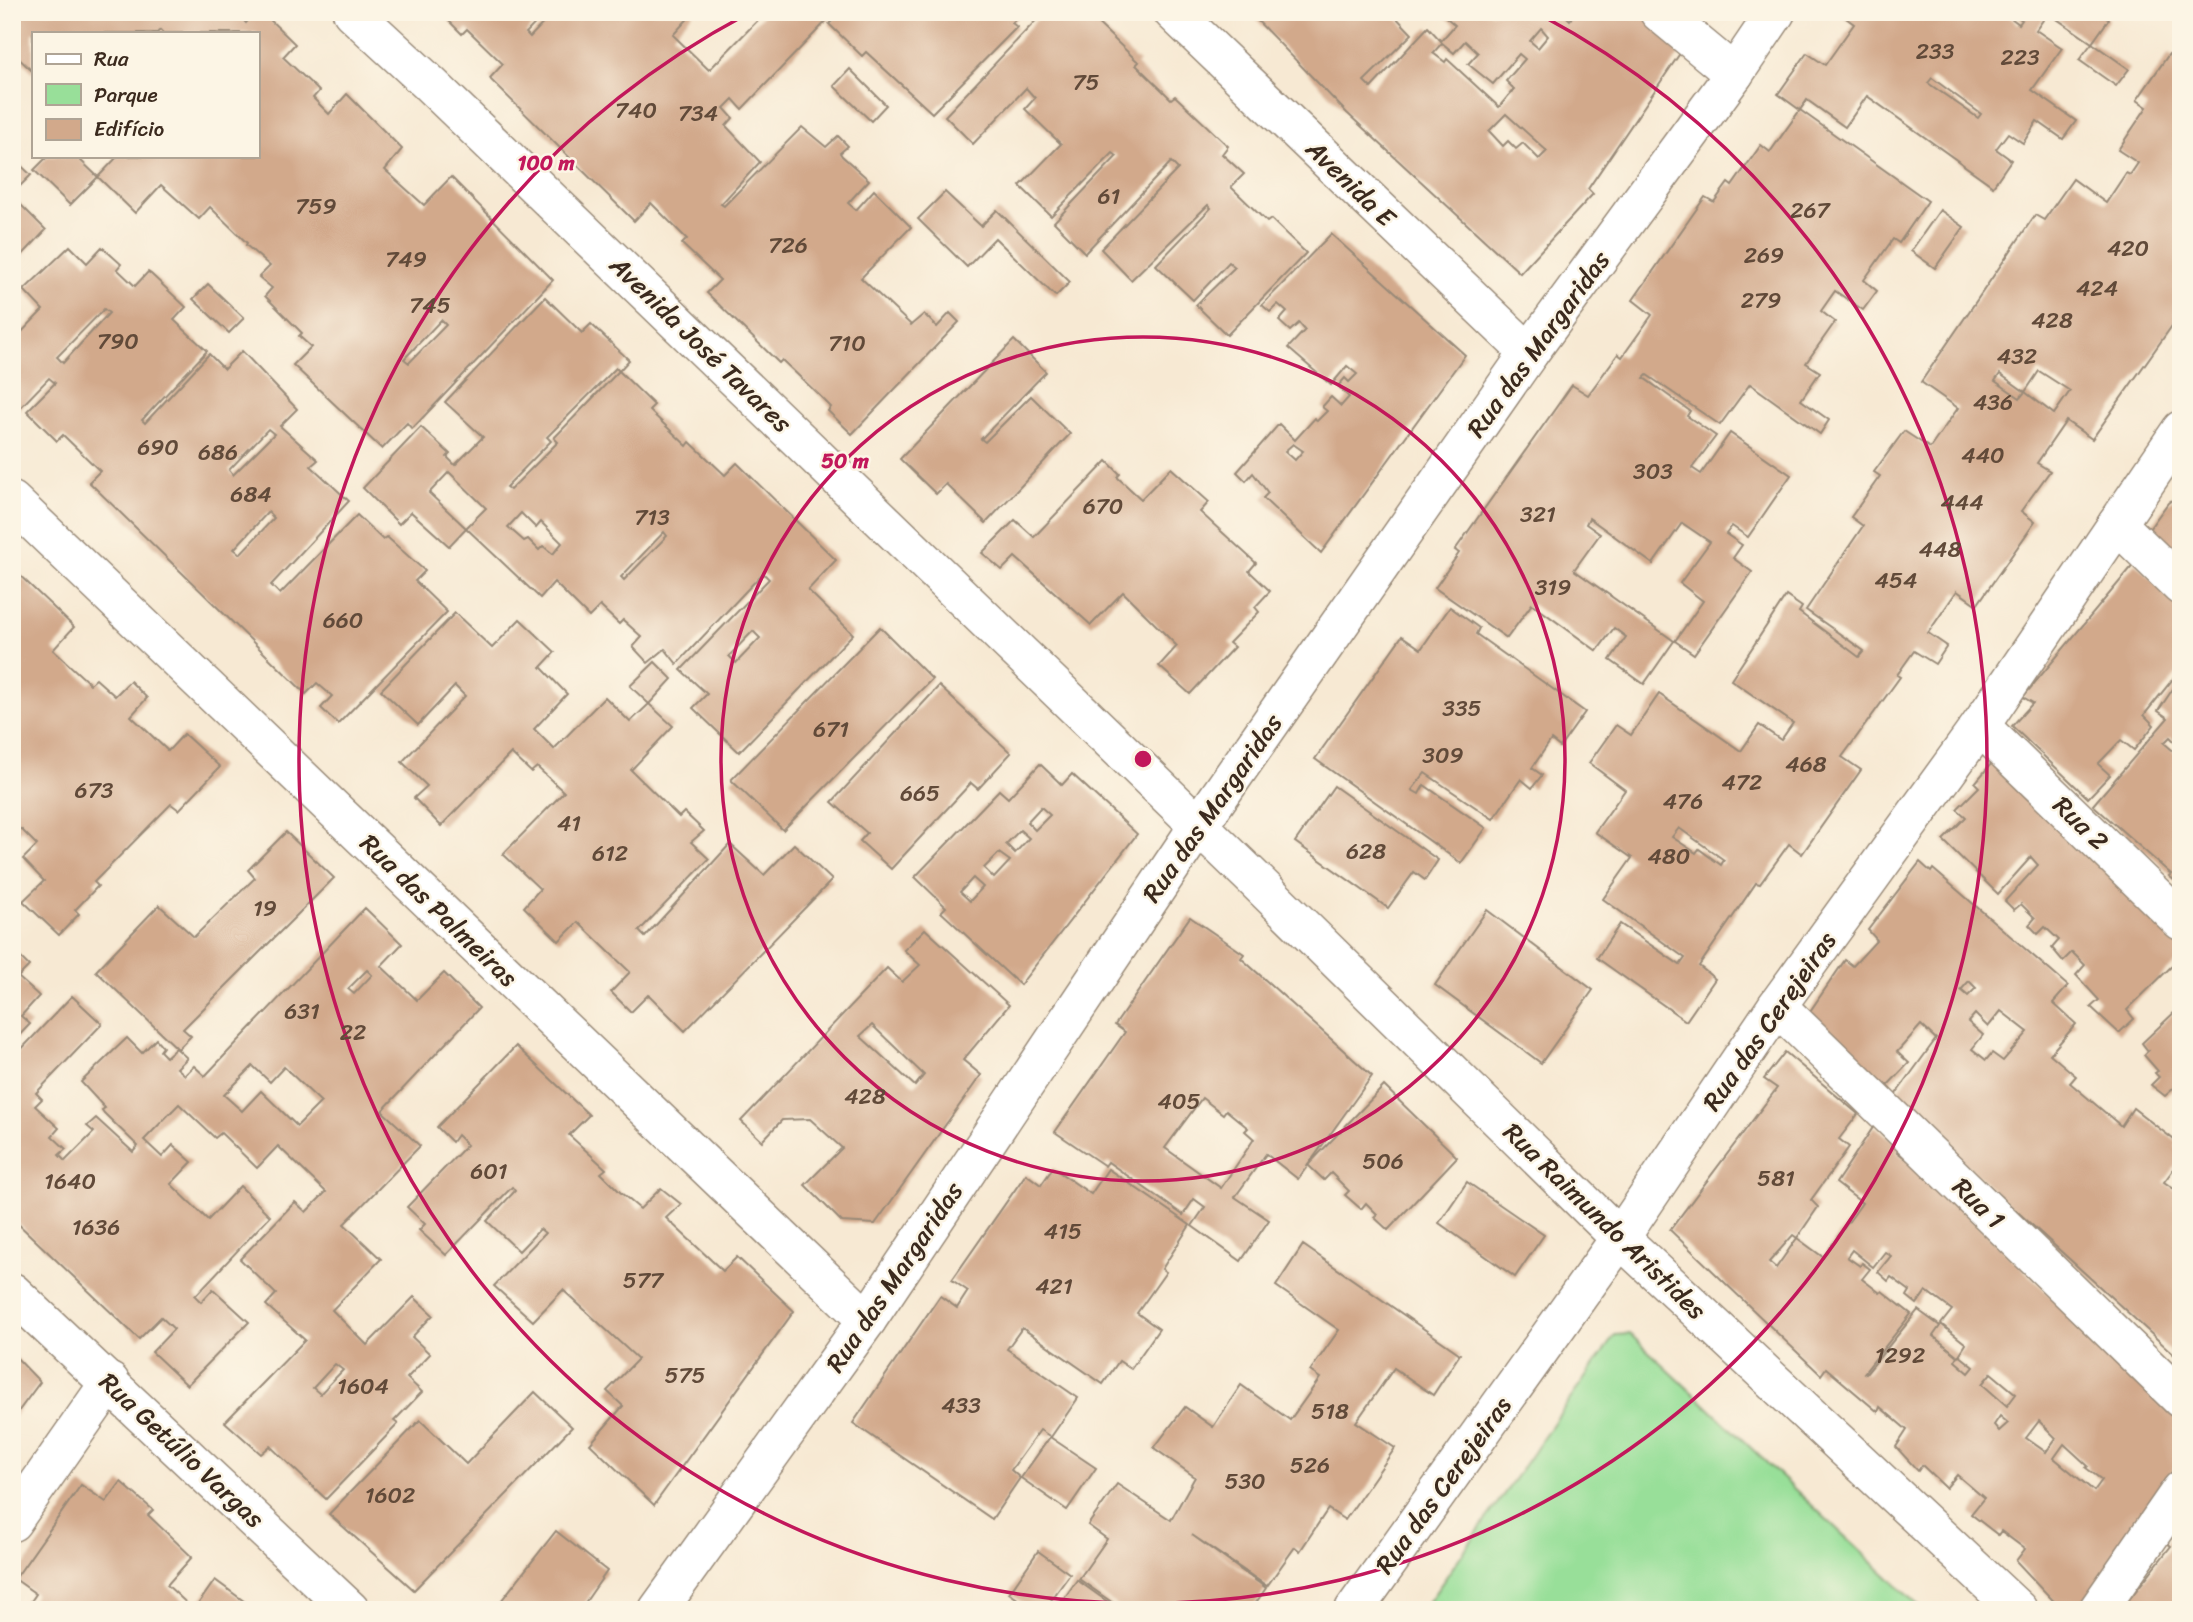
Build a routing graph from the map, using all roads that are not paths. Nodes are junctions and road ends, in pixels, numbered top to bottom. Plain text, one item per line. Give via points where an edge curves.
1 (352, 12) edge
2 (1173, 12) edge
3 (1659, 12) edge
4 (1776, 12) edge
5 (1734, 74) junction
6 (1530, 353) junction
7 (2181, 430) edge
8 (12, 500) edge
9 (2117, 524) junction
10 (2181, 586) edge
11 (1980, 726) junction
12 (1199, 825) junction
13 (2181, 921) edge
14 (1777, 1006) junction
15 (1620, 1238) junction
16 (12, 1292) edge
17 (867, 1320) junction
18 (110, 1382) junction
19 (2181, 1399) edge
20 (2181, 1490) edge
21 (12, 1522) edge
22 (350, 1610) edge
23 (658, 1610) edge
24 (1354, 1610) edge
25 (2018, 1610) edge
26 (2098, 1610) edge

1 - 12 street, Avenida José Tavares
2 - 6 street, Avenida E
3 - 5 street
4 - 5 street, Rua das Margaridas
5 - 6 street, Rua das Margaridas
6 - 12 street, Rua das Margaridas
7 - 9 street, Rua das Cerejeiras
8 - 17 street, Rua das Palmeiras
9 - 10 street
9 - 11 street, Rua das Cerejeiras
11 - 13 street, Rua 2
11 - 14 street, Rua das Cerejeiras
12 - 15 street, Rua Raimundo Aristides
12 - 17 street, Rua das Margaridas
14 - 15 street, Rua das Cerejeiras
14 - 19 street, Rua 1
15 - 24 street, Rua das Cerejeiras
15 - 25 street, Rua Raimundo Aristides
16 - 18 street, Rua Getúlio Vargas
17 - 23 street, Rua das Margaridas
18 - 21 street
18 - 22 street, Rua Getúlio Vargas
20 - 26 street

